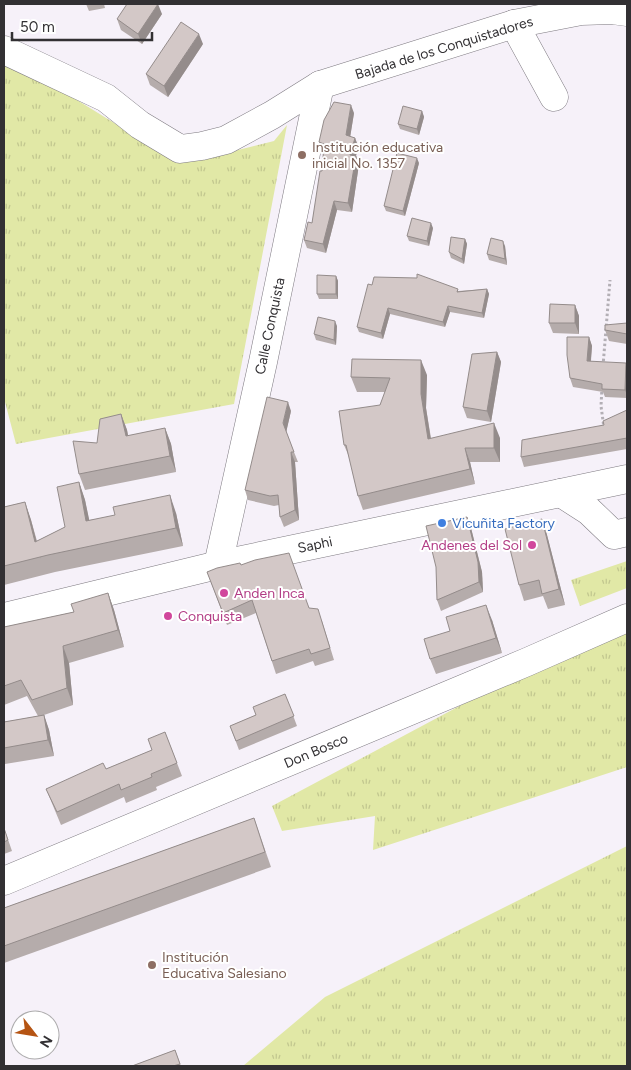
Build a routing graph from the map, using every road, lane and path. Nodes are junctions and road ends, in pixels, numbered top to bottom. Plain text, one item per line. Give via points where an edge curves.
1 (627, 12) edge
2 (514, 24) junction
3 (4, 50) edge
4 (320, 85) junction
5 (554, 97) dead end
6 (610, 280) dead end
7 (604, 367) edge
8 (602, 386) edge
9 (604, 433) edge
10 (627, 479) edge
11 (561, 493) junction
12 (627, 532) edge
13 (218, 565) junction
14 (4, 616) edge
15 (627, 618) edge
16 (4, 880) edge

1 - 2 street, Bajada de los Conquistadores via 581,11
2 - 4 street, Bajada de los Conquistadores
2 - 5 street
3 - 4 street, Bajada de los Conquistadores via 106,98 140,125 180,149 226,140
4 - 13 street, Calle Conquista
6 - 7 path
8 - 9 path
10 - 11 street, Saphi
11 - 12 street via 589,511 614,535
11 - 13 street, Saphi
13 - 14 street, Saphi
15 - 16 street, Don Bosco

